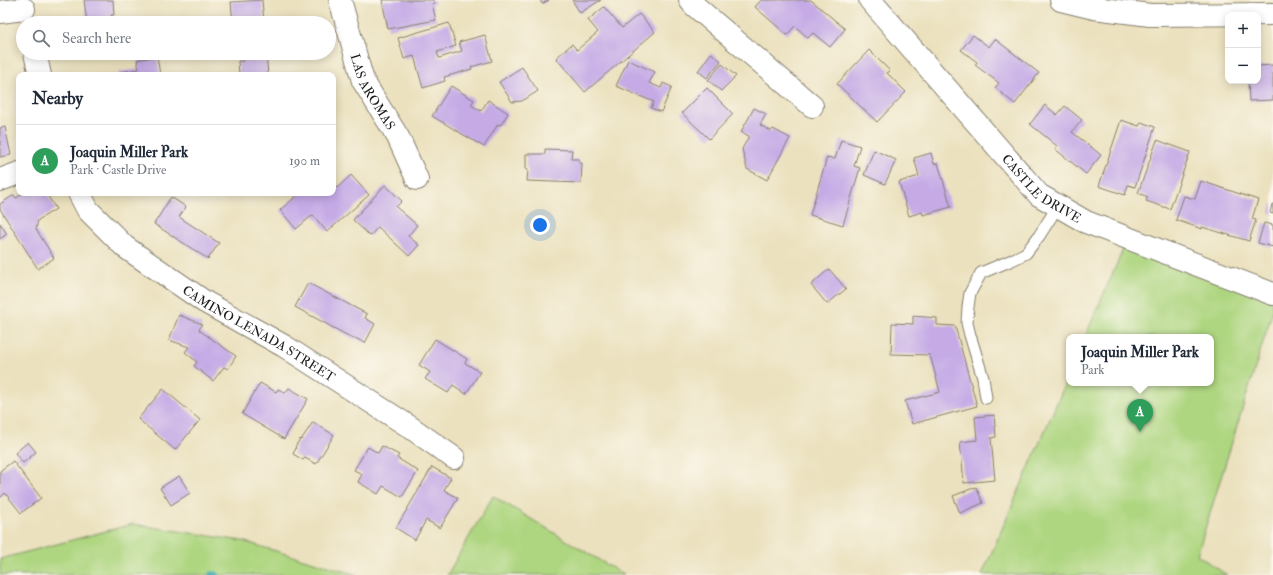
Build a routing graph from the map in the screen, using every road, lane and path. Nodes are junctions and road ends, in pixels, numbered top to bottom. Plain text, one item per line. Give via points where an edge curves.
1 (340, 0) edge
2 (690, 0) edge
3 (870, 0) edge
4 (1061, 0) edge
5 (25, 11) edge
6 (0, 12) edge
7 (1273, 14) edge
8 (37, 60) edge
9 (39, 72) edge
10 (812, 106) dead end
11 (16, 173) edge
12 (417, 179) dead end
13 (0, 180) edge
14 (81, 196) edge
15 (1058, 206) junction
16 (1273, 294) edge
17 (986, 398) dead end
18 (454, 458) dead end

1 - 12 street, LAS AROMAS via 363,81 398,137
2 - 10 street
3 - 15 street, CASTLE DRIVE via 1039,195
4 - 7 street via 1094,8 1150,15
5 - 6 street
8 - 9 street
11 - 13 street
14 - 18 street, CAMINO LENADA STREET via 88,210 125,247 205,302 284,346
15 - 16 street, CASTLE DRIVE via 1086,222
15 - 17 lane via 1026,253 981,273 970,293 967,323 983,378

